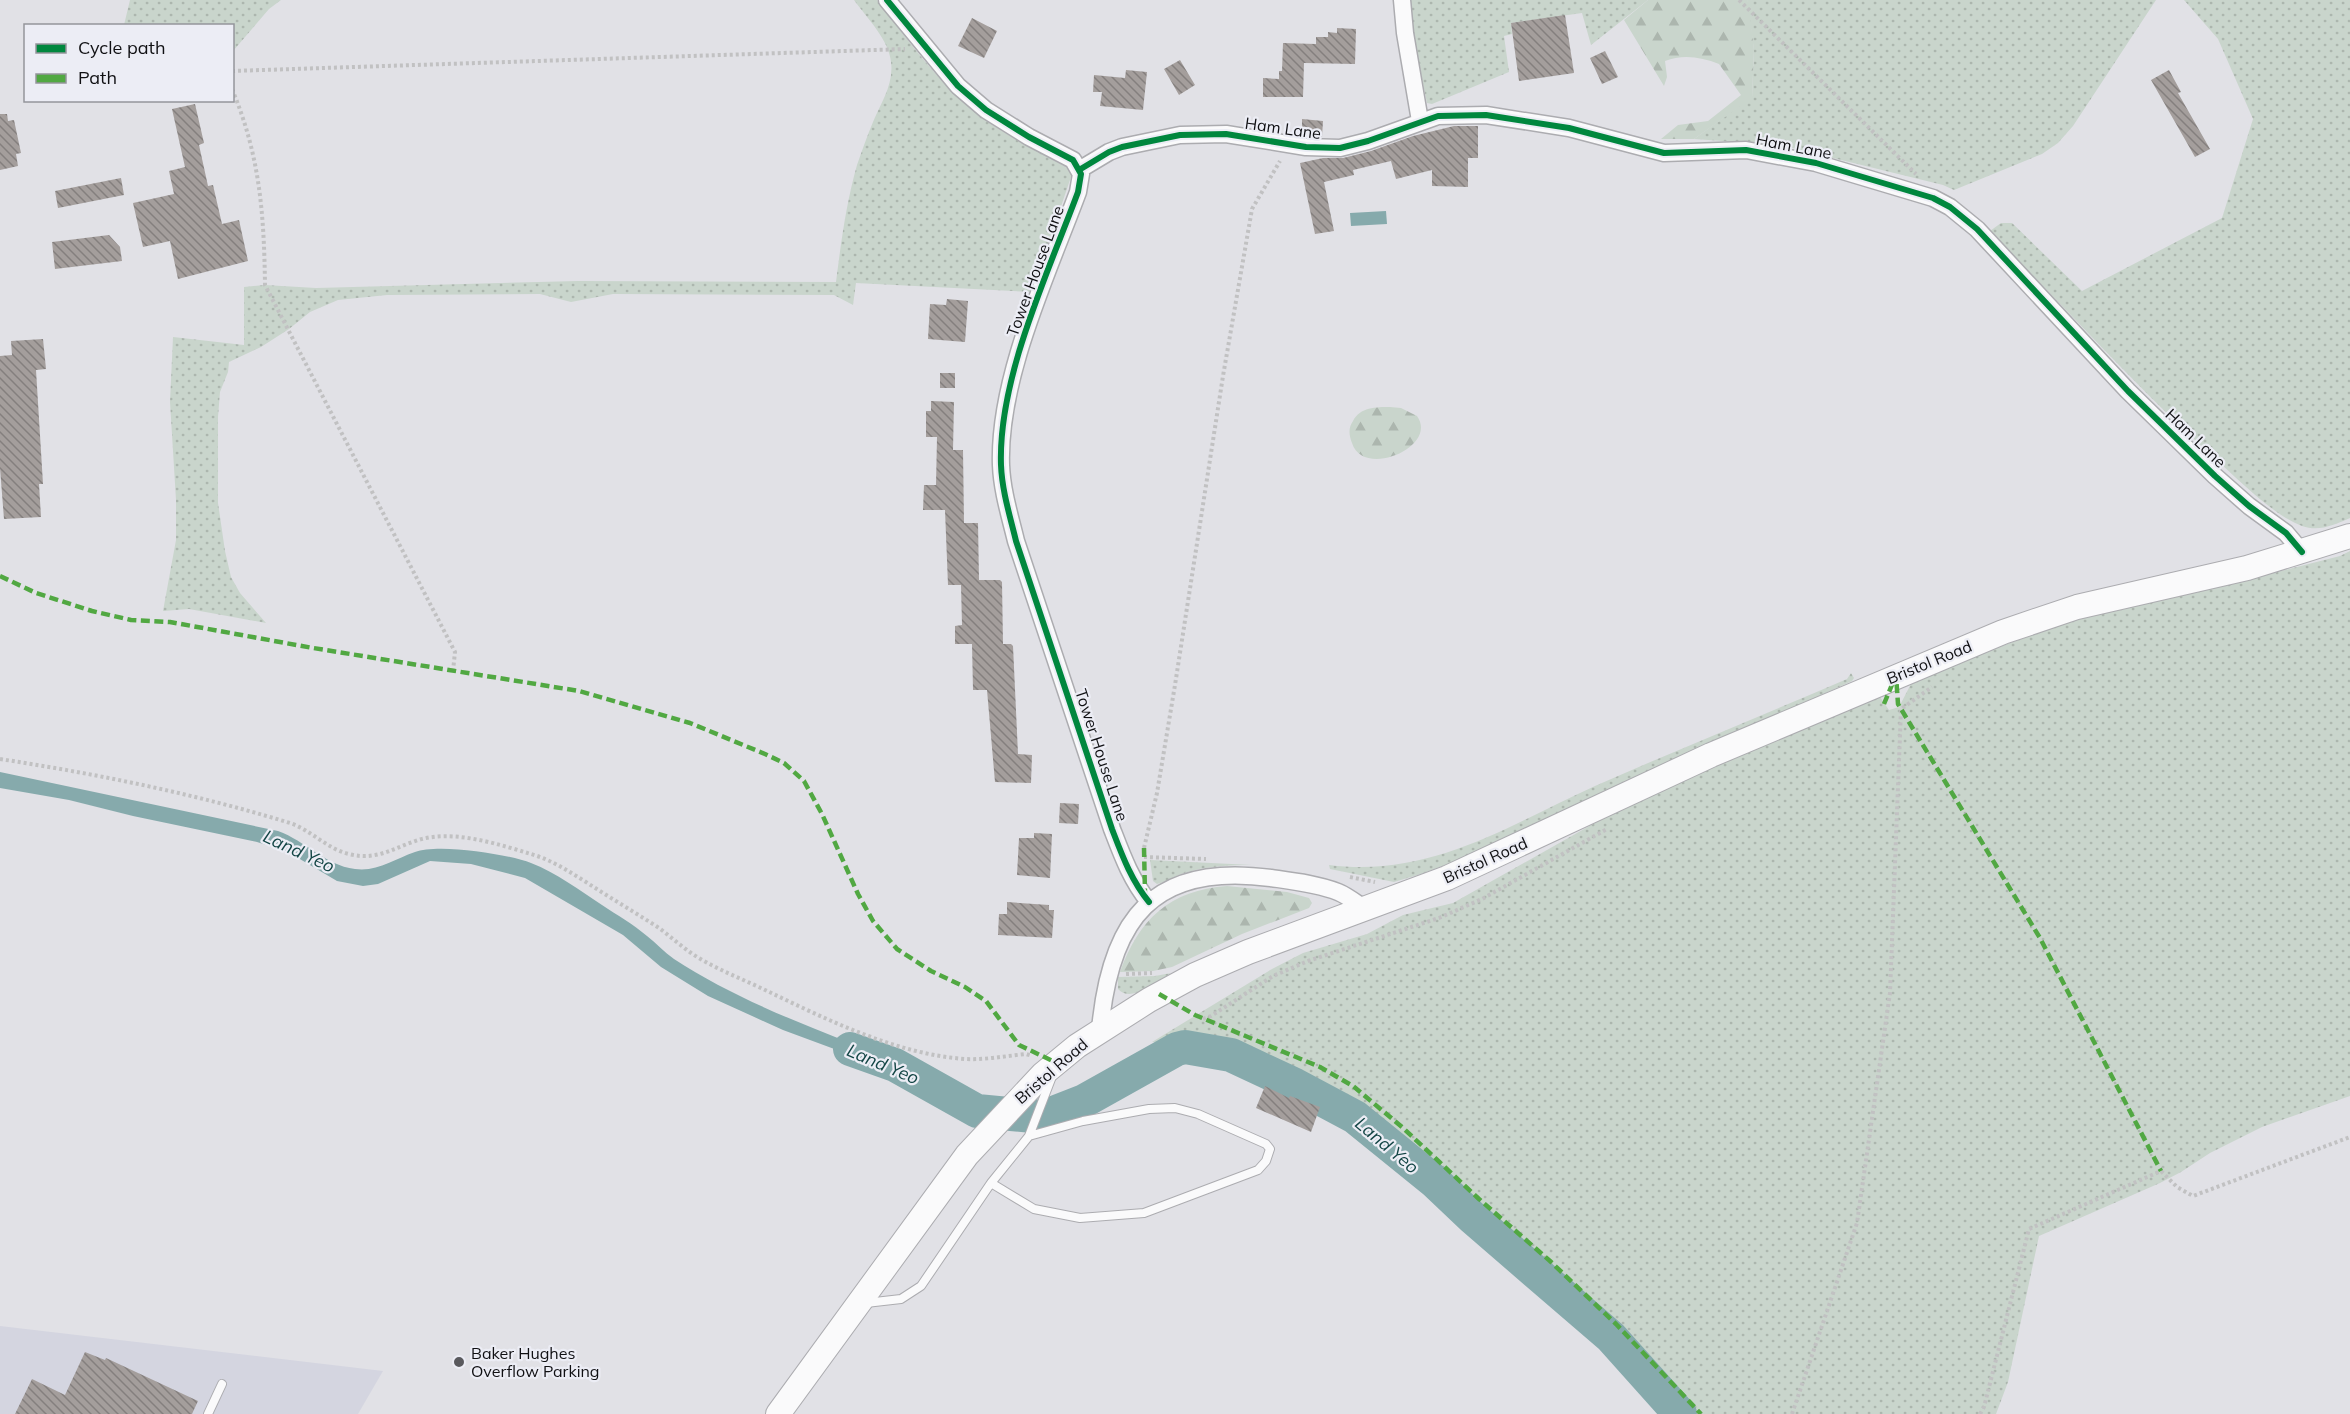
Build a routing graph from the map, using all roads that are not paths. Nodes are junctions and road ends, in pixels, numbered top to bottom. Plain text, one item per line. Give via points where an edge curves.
1 (887, 0) edge
2 (1402, 0) edge
3 (1420, 121) junction
4 (1079, 170) junction
5 (2350, 536) edge
6 (2302, 552) junction
7 (1149, 902) junction
8 (1365, 909) junction
9 (1100, 1030) junction
10 (1050, 1069) junction
11 (1029, 1136) junction
12 (991, 1183) junction
13 (860, 1304) junction
14 (222, 1384) dead end
15 (208, 1414) edge
16 (778, 1414) edge

1 - 4 street via 958,86 986,110 1073,160
2 - 3 street
3 - 4 street, Ham Lane via 1340,148 1306,147 1226,134 1180,135 1122,147
3 - 6 street, Ham Lane via 1452,114 1494,115 1595,134 1664,153 1762,152 1839,168 1950,207 1977,229 2128,391 2249,506 2286,533
4 - 7 street, Tower House Lane via 1078,192 1015,366 1003,423 1001,465 1016,541 1108,818 1137,888
5 - 6 main road, Bristol Road
6 - 8 main road, Bristol Road via 2077,607 2003,632 1711,754 1447,878
7 - 8 street via 1188,881 1236,875 1327,889
7 - 9 street via 1128,928 1110,968
8 - 9 main road, Bristol Road via 1195,975
9 - 10 main road, Bristol Road
10 - 11 lane
10 - 13 main road, Bristol Road via 960,1163
11 - 12 lane
11 - 12 lane via 1083,1120 1175,1108 1245,1134 1270,1149 1258,1170 1144,1213 1080,1218 1034,1209
12 - 13 lane via 921,1286 901,1299
13 - 16 main road, Bristol Road
14 - 15 lane

